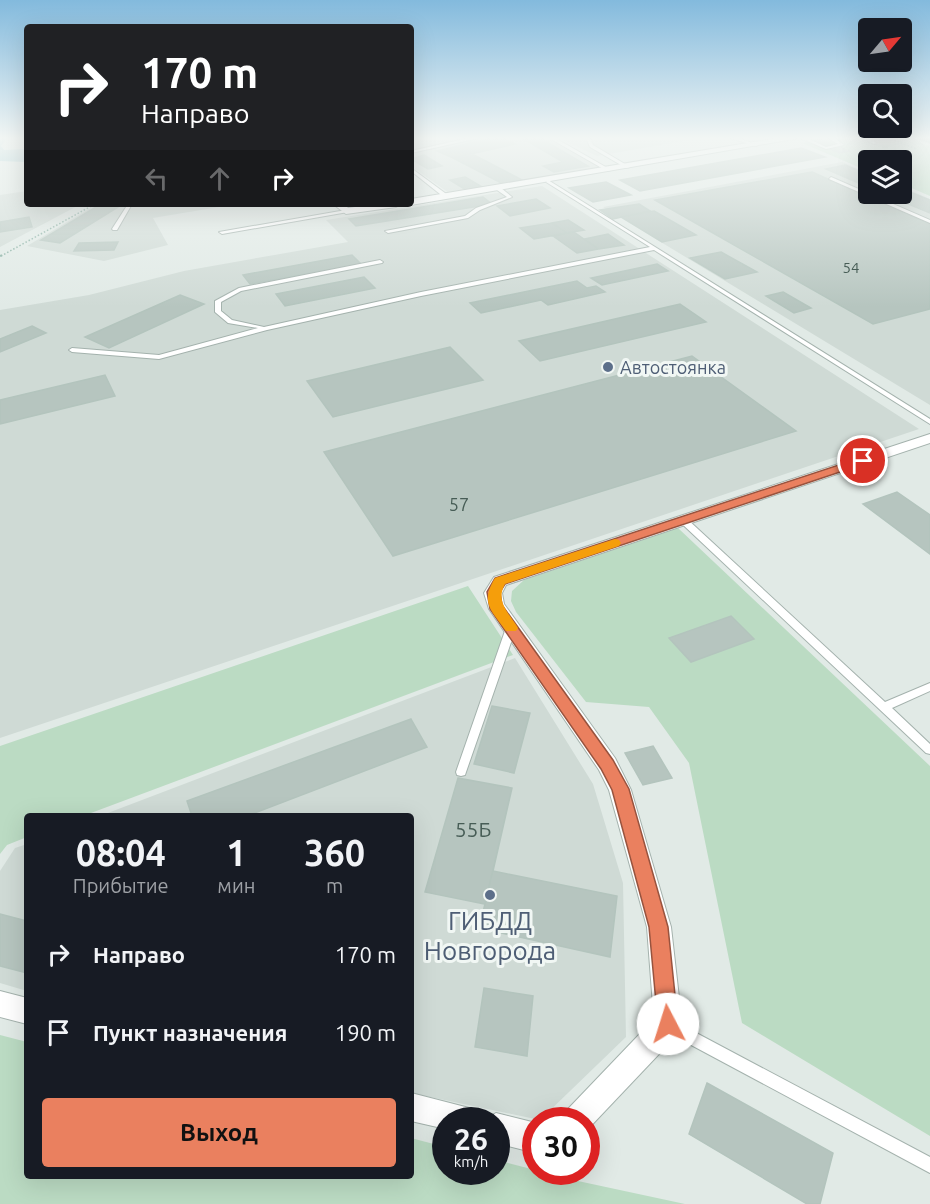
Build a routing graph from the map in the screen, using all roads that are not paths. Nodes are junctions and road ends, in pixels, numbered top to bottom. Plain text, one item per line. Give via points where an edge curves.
1 (443, 194) edge
2 (465, 194) edge
3 (506, 194) edge
4 (570, 194) edge
5 (867, 194) edge
6 (447, 197) junction
7 (414, 202) edge
8 (128, 207) edge
9 (342, 208) edge
10 (930, 222) edge
11 (115, 229) dead end
12 (388, 231) dead end
13 (222, 232) dead end
14 (655, 248) junction
15 (380, 262) dead end
16 (266, 328) junction
17 (72, 350) dead end
18 (930, 422) edge
19 (930, 438) edge
20 (683, 520) junction
21 (511, 628) junction
22 (930, 687) edge
23 (884, 707) junction
24 (930, 750) edge
25 (461, 772) dead end
26 (0, 1004) edge
27 (24, 1010) edge
28 (668, 1024) junction
29 (589, 1107) edge
30 (414, 1108) edge
31 (432, 1112) edge
32 (930, 1165) edge

1 - 6 lane
2 - 6 street
3 - 12 lane via 510,197 466,217
4 - 14 lane
5 - 10 lane
6 - 7 street
8 - 11 lane
9 - 13 lane
14 - 16 lane
14 - 18 lane
15 - 16 lane via 239,290 218,301 218,312 230,322
16 - 17 lane via 159,357
19 - 20 street
20 - 21 street via 500,581 493,592 495,605
20 - 23 lane
21 - 25 lane
21 - 28 street via 607,764 620,789 659,927
22 - 23 lane
23 - 24 lane
26 - 27 street
28 - 29 street
28 - 32 lane
30 - 31 street

